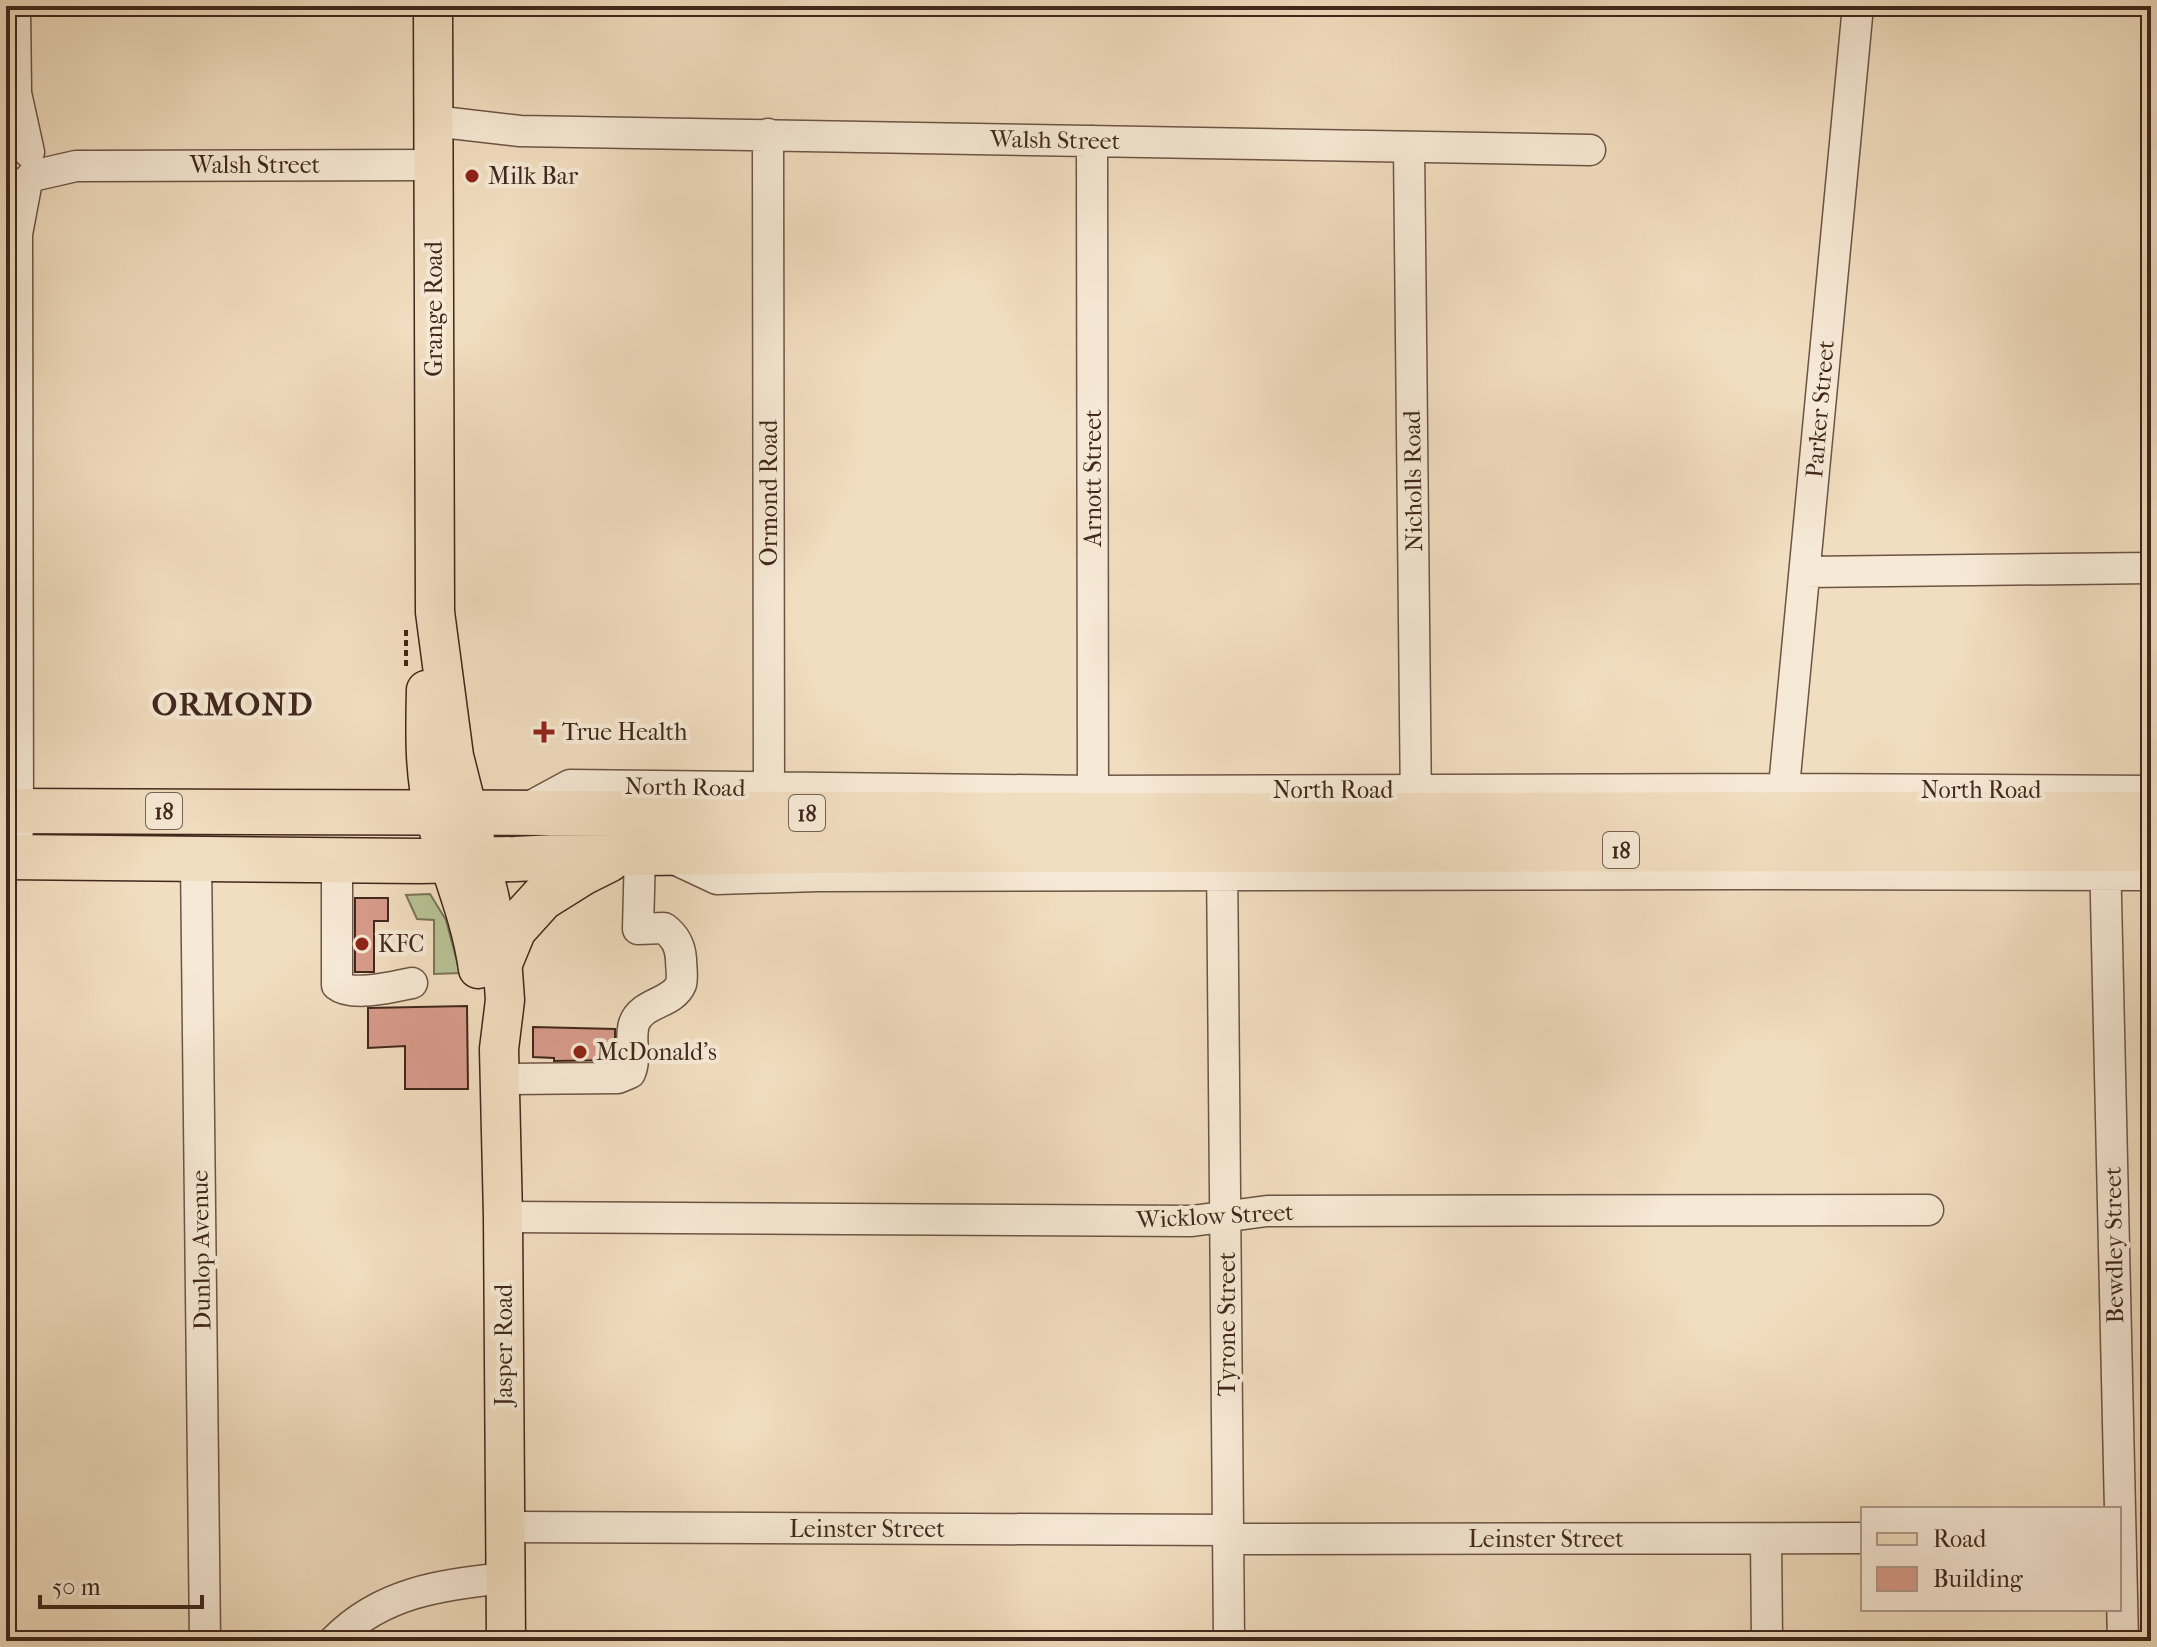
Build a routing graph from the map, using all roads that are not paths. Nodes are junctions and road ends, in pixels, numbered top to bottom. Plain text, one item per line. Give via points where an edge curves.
1 (15, 6) edge
2 (433, 6) edge
3 (1858, 6) edge
4 (768, 134) junction
5 (433, 141) junction
6 (1092, 141) junction
7 (1409, 147) junction
8 (1590, 150) dead end
9 (18, 164) edge
10 (2151, 568) edge
11 (1805, 572) junction
12 (11, 634) edge
13 (12, 675) edge
14 (2151, 791) edge
15 (1416, 802) junction
16 (1093, 803) junction
17 (12, 811) edge
18 (311, 811) junction
19 (451, 811) junction
20 (2151, 814) edge
21 (1782, 817) junction
22 (770, 818) junction
23 (1222, 847) junction
24 (2151, 849) edge
25 (638, 854) junction
26 (12, 857) edge
27 (464, 859) junction
28 (196, 860) junction
29 (326, 860) junction
30 (2105, 862) junction
31 (2151, 875) edge
32 (502, 958) junction
33 (412, 983) dead end
34 (500, 1064) junction
35 (1928, 1210) dead end
36 (503, 1217) junction
37 (1226, 1217) junction
38 (2120, 1507) edge
39 (505, 1527) junction
40 (1229, 1534) junction
41 (1861, 1538) edge
42 (1766, 1539) junction
43 (2121, 1554) edge
44 (506, 1578) junction
45 (205, 1641) edge
46 (334, 1641) edge
47 (506, 1641) edge
48 (1229, 1641) edge
49 (1767, 1641) edge
50 (2123, 1641) edge

1 - 9 street
2 - 5 main road, Grange Road
3 - 11 street, Parker Street
4 - 5 street, Walsh Street via 520,131
4 - 6 street, Walsh Street
4 - 22 street, Ormond Road
5 - 9 street, Walsh Street via 76,166
5 - 19 main road, Grange Road via 435,612 454,756
6 - 7 street, Walsh Street
6 - 16 street, Arnott Street
7 - 8 street, Walsh Street
7 - 15 street, Nicholls Road
9 - 12 street
10 - 11 street
11 - 21 street, Parker Street
12 - 13 street
13 - 17 street
14 - 21 street, North Road
15 - 16 street, North Road
15 - 21 highway, North Road / 18
15 - 23 highway, North Road / 18
16 - 22 highway, North Road / 18
16 - 23 highway, North Road / 18
17 - 18 highway, North Road / 18
17 - 26 street
18 - 19 highway, North Road / 18
18 - 29 highway
19 - 22 highway, North Road / 18
19 - 27 main road, Grange Road
20 - 21 highway, North Road / 18
21 - 23 highway, North Road / 18
21 - 30 highway, North Road / 18
22 - 23 highway, North Road / 18
22 - 25 highway, North Road / 18
23 - 25 street, North Road via 834,876 717,879
23 - 30 street, North Road via 1764,874
23 - 37 street, Tyrone Street
24 - 30 highway, North Road / 18
25 - 27 highway, North Road / 18
25 - 32 highway via 582,873 542,898 514,929
25 - 34 street via 638,929 664,928 673,936 680,950 682,982 670,997 635,1020 630,1073 618,1078
26 - 28 highway, North Road / 18
27 - 29 highway, North Road / 18
27 - 32 main road, Jasper Road
27 - 34 main road, Jasper Road via 480,987
28 - 29 highway, North Road / 18
28 - 45 street, Dunlop Avenue
29 - 33 street via 337,985 344,990 385,989
30 - 31 street, North Road
30 - 38 street, Bewdley Street
32 - 34 main road, Jasper Road
34 - 36 main road, Jasper Road
35 - 37 street, Wicklow Street via 1283,1211
36 - 37 street, Wicklow Street
36 - 39 main road, Jasper Road
37 - 40 street, Tyrone Street
39 - 40 street, Leinster Street
39 - 44 main road, Jasper Road
40 - 42 street, Leinster Street
40 - 48 street, Tyrone Street
41 - 42 street, Leinster Street
42 - 49 street
43 - 50 street, Bewdley Street
44 - 46 street via 403,1596 361,1617
44 - 47 main road, Jasper Road

